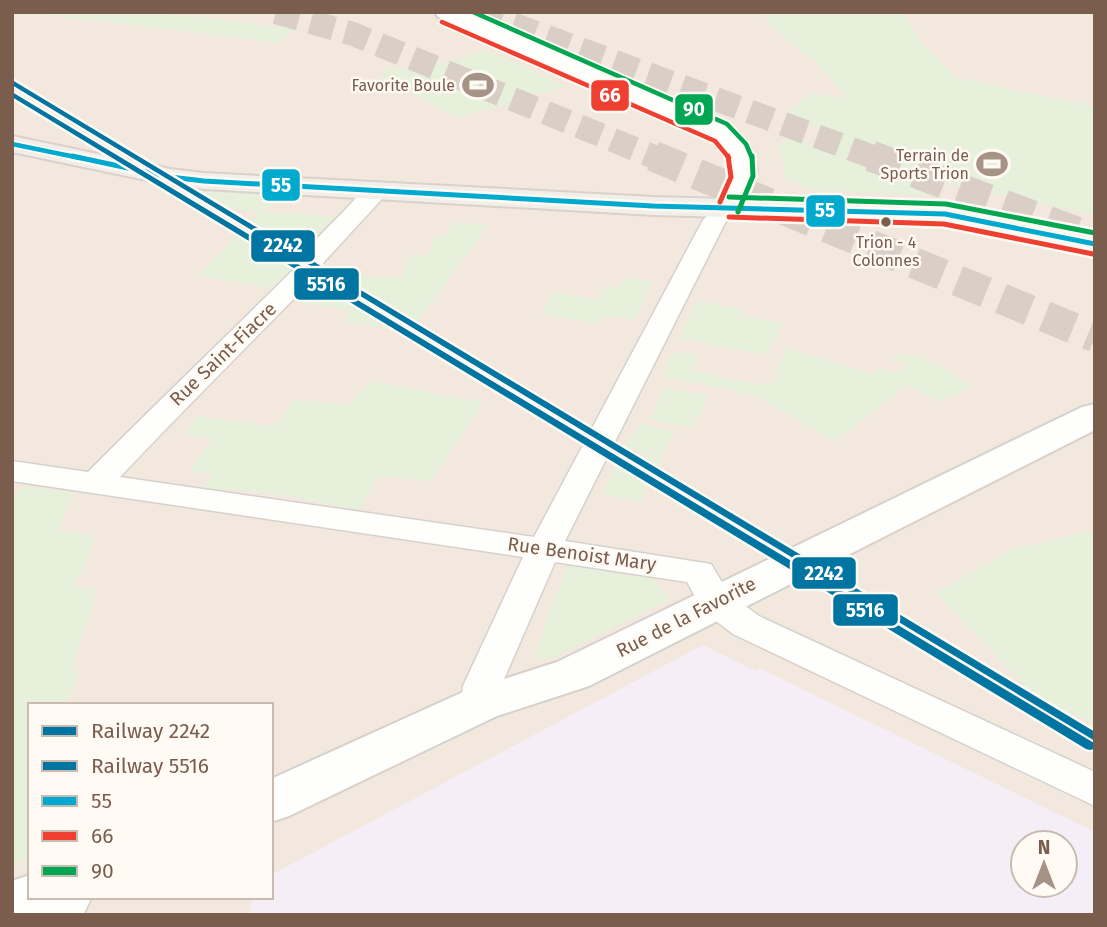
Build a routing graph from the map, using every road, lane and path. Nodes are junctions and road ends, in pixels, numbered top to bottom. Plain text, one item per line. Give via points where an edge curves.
1 (446, 12) edge
2 (12, 144) edge
3 (374, 190) junction
4 (729, 207) junction
5 (1095, 244) edge
6 (1095, 415) edge
7 (12, 471) edge
8 (96, 483) junction
9 (544, 549) junction
10 (716, 602) junction
11 (480, 704) junction
12 (1095, 790) edge
13 (273, 801) edge
14 (69, 899) edge
15 (60, 915) edge

1 - 4 street via 720,132 740,153 743,183
2 - 3 main road via 170,177
3 - 4 main road
3 - 8 street, Rue Saint-Fiacre via 306,272
4 - 5 main road via 945,214
4 - 9 street via 715,220
6 - 10 street, Rue de la Favorite
7 - 8 street, Rue Benoist Mary
8 - 9 street, Rue Benoist Mary
9 - 10 street, Rue Benoist Mary via 699,572
9 - 11 street via 482,685
10 - 11 street, Rue de la Favorite via 573,674
10 - 12 street, Rue Benoist Mary via 746,625
11 - 13 street, Rue de la Favorite
14 - 15 street

